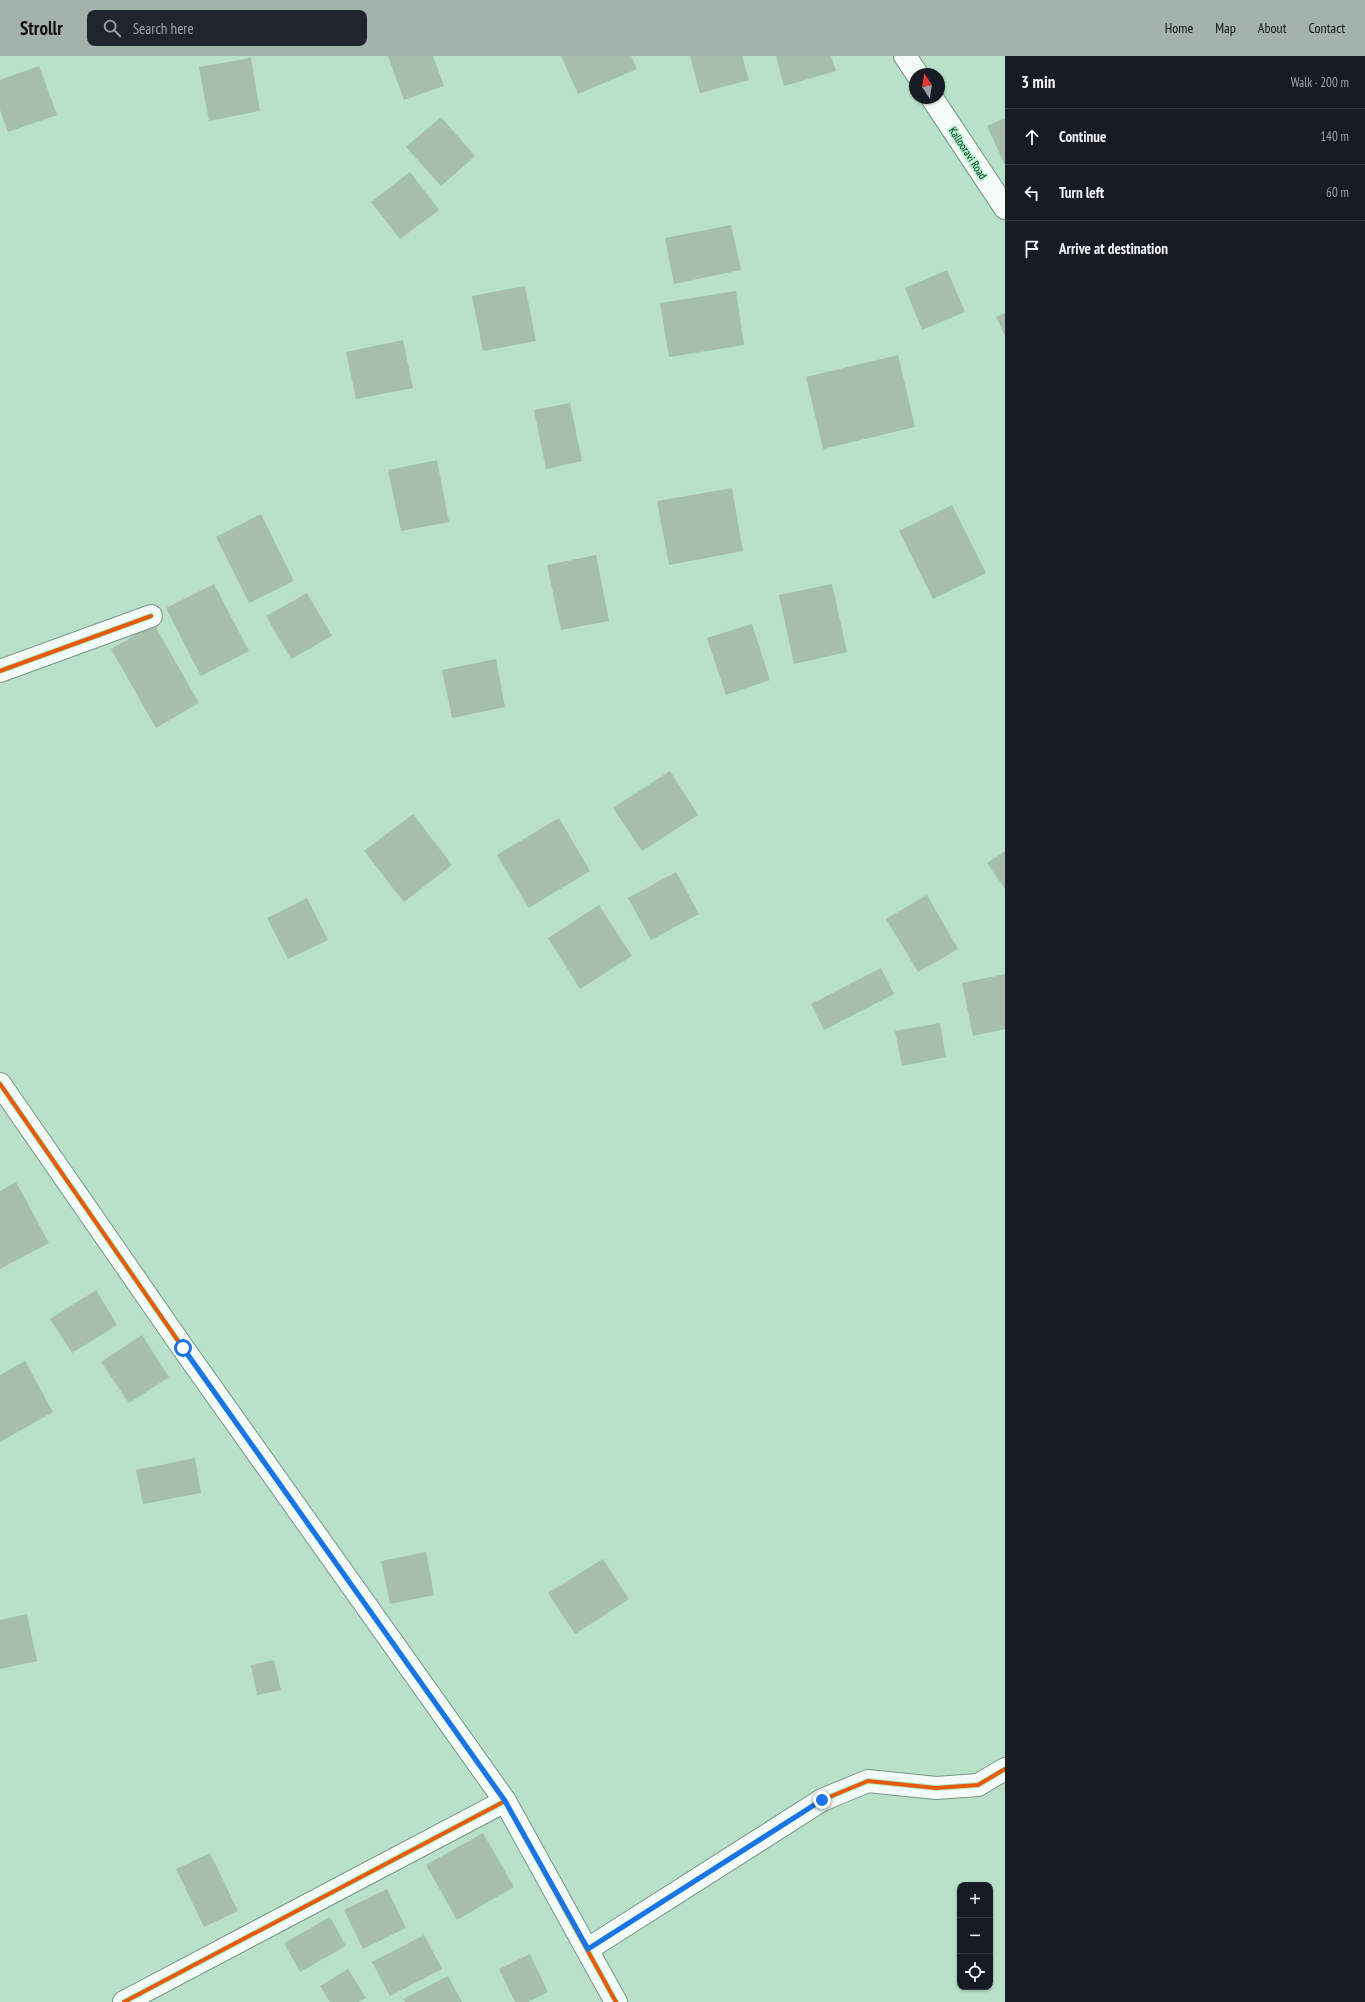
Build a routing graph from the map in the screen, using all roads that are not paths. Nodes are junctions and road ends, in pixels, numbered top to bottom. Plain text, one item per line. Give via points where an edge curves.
1 (905, 56) edge
2 (913, 68) edge
3 (936, 104) edge
4 (1005, 208) edge
5 (151, 616) dead end
6 (0, 671) edge
7 (0, 1084) edge
8 (1005, 1769) edge
9 (505, 1801) junction
10 (588, 1949) junction
11 (124, 2002) edge
12 (616, 2002) edge

1 - 2 street
3 - 4 street, Kallooravi Road
5 - 6 street
7 - 9 street via 183,1348
8 - 10 street via 978,1784 950,1787 936,1788 868,1781 822,1800
9 - 10 street
9 - 11 street
10 - 12 street

